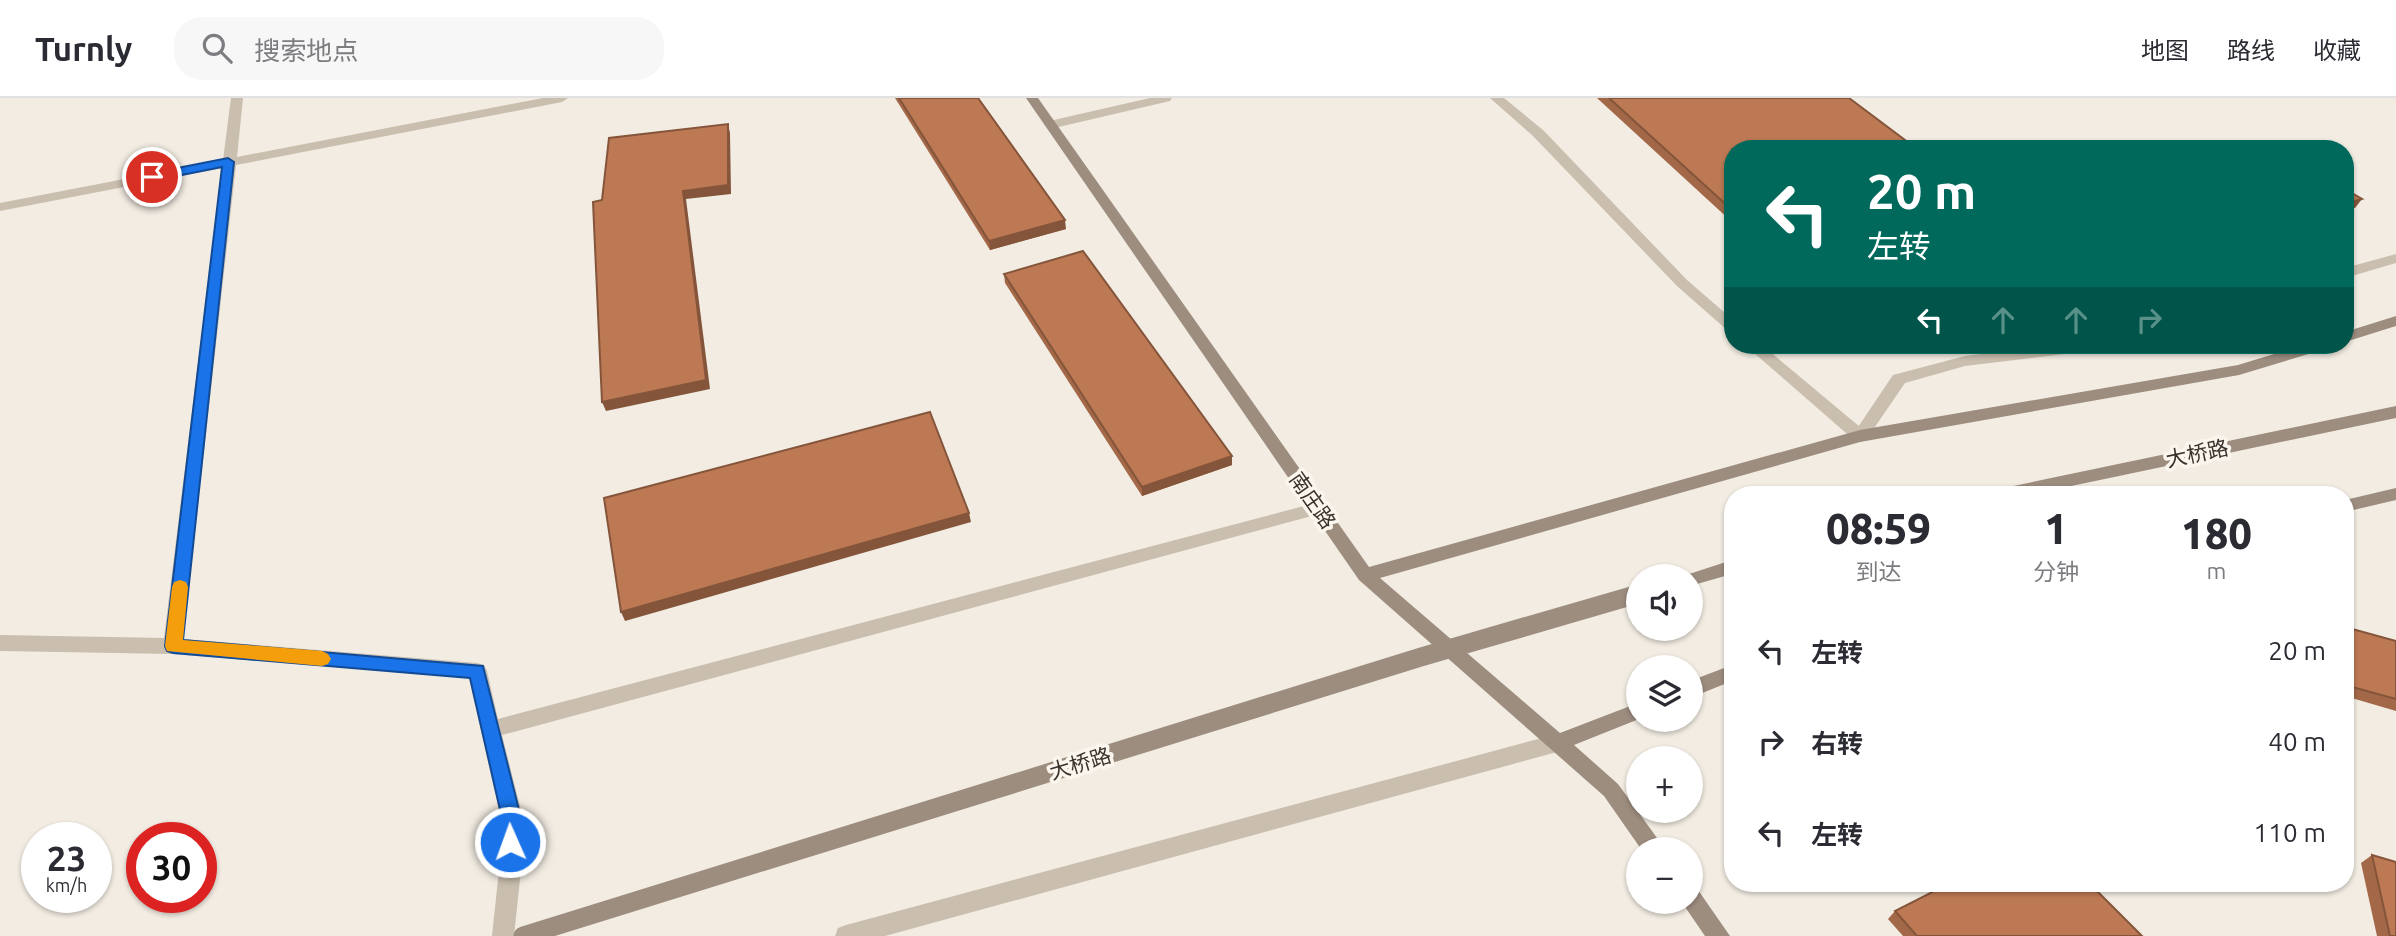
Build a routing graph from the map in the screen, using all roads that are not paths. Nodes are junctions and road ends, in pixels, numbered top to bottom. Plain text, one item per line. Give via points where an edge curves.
1 (237, 98) edge
2 (562, 98) edge
3 (1032, 98) edge
4 (1166, 98) edge
5 (1496, 98) edge
6 (1050, 125) junction
7 (228, 162) junction
8 (0, 207) edge
9 (2396, 258) edge
10 (2354, 270) edge
11 (1724, 320) edge
12 (2396, 321) edge
13 (2354, 334) edge
14 (1764, 354) edge
15 (2023, 354) edge
16 (2291, 354) edge
17 (2396, 412) edge
18 (1860, 436) junction
19 (2042, 486) edge
20 (2396, 494) edge
21 (2354, 504) edge
22 (1319, 508) junction
23 (1724, 569) edge
24 (1365, 575) junction
25 (1703, 575) edge
26 (1626, 597) edge
27 (0, 643) edge
28 (173, 646) junction
29 (1724, 676) edge
30 (1703, 685) edge
31 (1626, 716) edge
32 (491, 730) junction
33 (1557, 743) junction
34 (1645, 837) edge
35 (1703, 914) edge
36 (503, 936) edge
37 (521, 936) edge
38 (846, 936) edge
39 (1719, 936) edge

1 - 7 street
2 - 7 street
3 - 6 main road, 南庄路
4 - 6 street
5 - 11 street via 1538,133 1682,283
6 - 22 main road, 南庄路
7 - 8 street
7 - 28 street
9 - 10 street
12 - 13 main road
14 - 18 street
15 - 18 street via 1965,361 1899,379
16 - 18 main road via 2239,370
17 - 19 main road, 大桥路
18 - 24 main road
20 - 21 main road
22 - 24 main road, 南庄路
22 - 32 street
23 - 25 main road
24 - 33 main road, 南庄路
26 - 37 main road, 大桥路, bridge
27 - 28 street
28 - 32 street via 477,671
29 - 30 main road
31 - 33 main road
32 - 36 street via 511,814
33 - 34 main road, 南庄路 via 1611,790
33 - 38 street
35 - 39 main road

